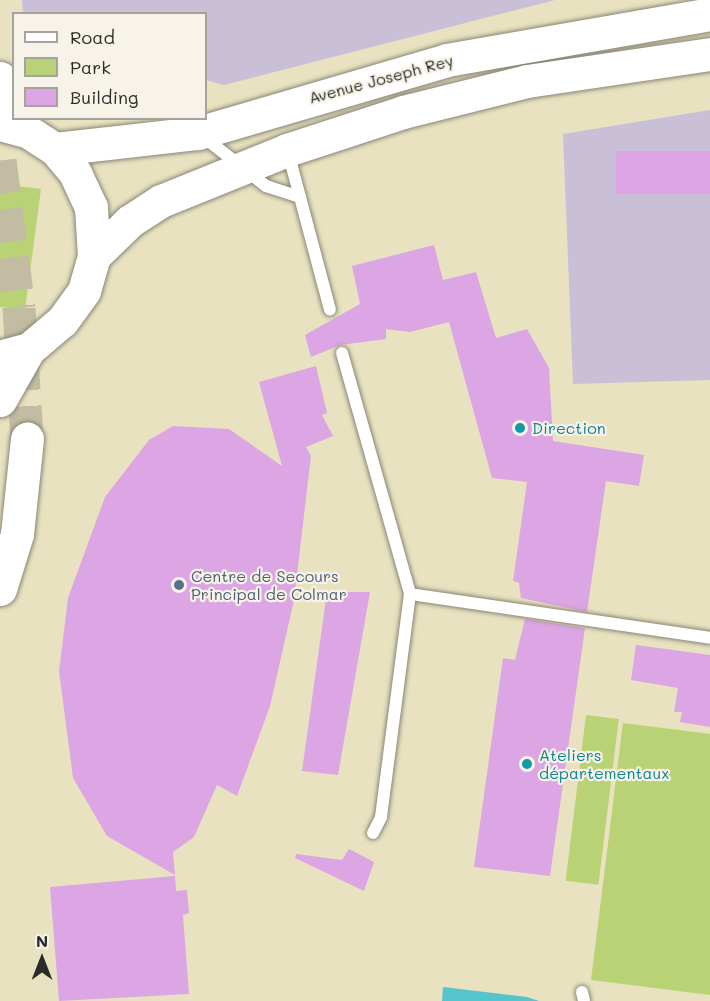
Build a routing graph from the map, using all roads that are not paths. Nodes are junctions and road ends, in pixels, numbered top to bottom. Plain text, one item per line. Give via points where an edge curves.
1 (710, 14) edge
2 (710, 54) edge
3 (0, 78) edge
4 (12, 112) edge
5 (15, 120) edge
6 (198, 133) junction
7 (55, 149) junction
8 (287, 150) junction
9 (254, 178) junction
10 (300, 197) junction
11 (94, 256) junction
12 (330, 310) dead end
13 (14, 353) edge
14 (342, 353) dead end
15 (0, 400) edge
16 (27, 439) tunnel mouth
17 (0, 589) edge
18 (410, 594) junction
19 (710, 638) edge
20 (373, 833) dead end

1 - 6 main road, Avenue Joseph Rey via 447,60
2 - 8 main road via 459,95
3 - 4 main road
5 - 7 main road
6 - 7 main road, Avenue Joseph Rey
6 - 9 lane
7 - 11 main road via 75,173 91,207
8 - 9 main road
8 - 10 lane
9 - 10 lane
9 - 11 main road via 161,201 130,221
10 - 12 lane
11 - 13 main road via 84,291 62,321
13 - 15 main road
14 - 18 lane
16 - 17 main road via 17,534
18 - 19 lane
18 - 20 lane via 381,818

